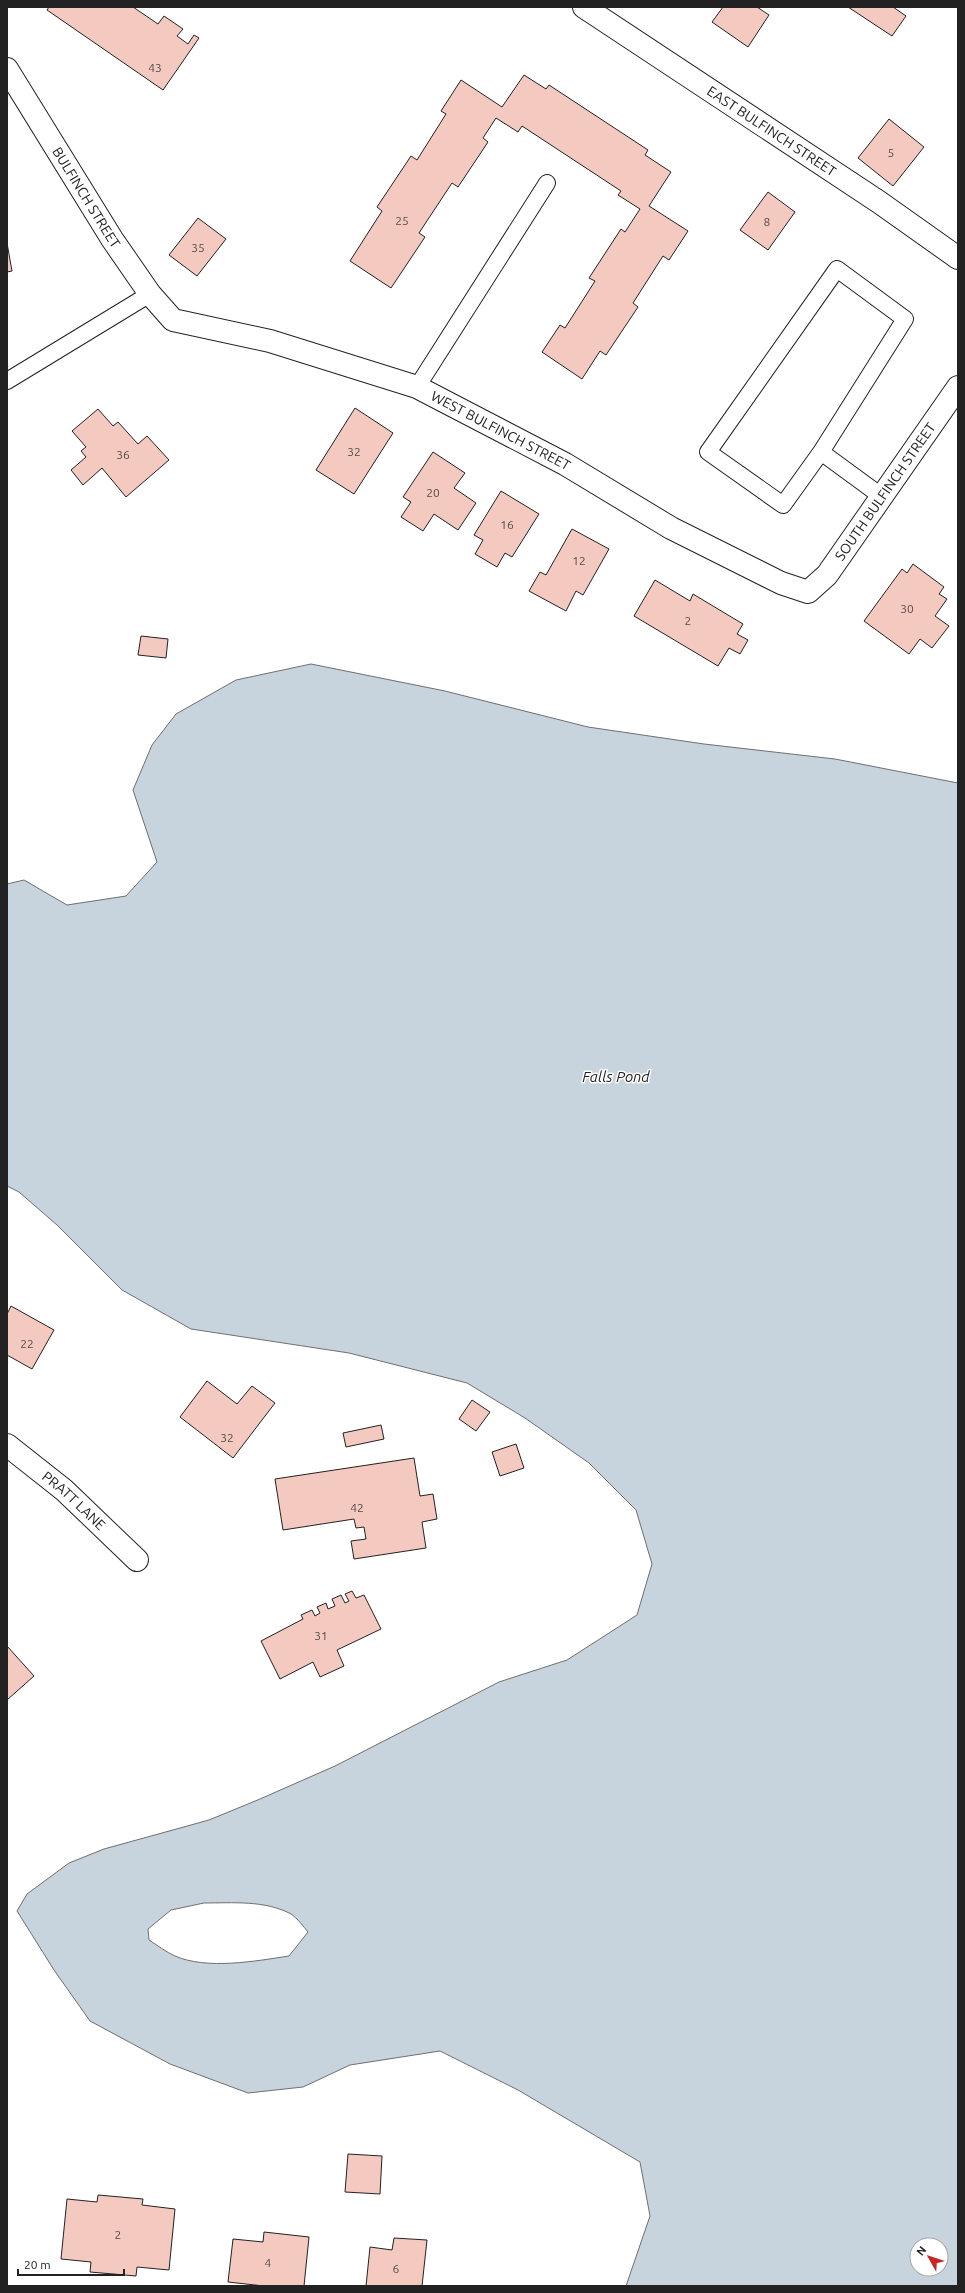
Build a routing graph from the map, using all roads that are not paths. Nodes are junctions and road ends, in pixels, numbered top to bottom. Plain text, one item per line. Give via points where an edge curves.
1 (584, 7) edge
2 (7, 69) edge
3 (547, 184) dead end
4 (958, 258) edge
5 (150, 294) junction
6 (173, 320) joint
7 (7, 381) edge
8 (417, 386) junction
9 (958, 386) edge
10 (821, 452) junction
11 (881, 496) junction
12 (808, 592) joint
13 (7, 1445) edge
14 (137, 1560) dead end

1 - 4 street, EAST BULFINCH STREET via 879,202
2 - 5 street, BULFINCH STREET via 112,239
3 - 8 lane
5 - 6 street, BULFINCH STREET
5 - 7 lane
6 - 8 street, WEST BULFINCH STREET via 270,341
8 - 12 street, WEST BULFINCH STREET via 565,464 671,528 781,583
9 - 11 street, SOUTH BULFINCH STREET
10 - 10 lane via 783,504 708,452 837,269 905,318
10 - 11 lane
11 - 12 street, SOUTH BULFINCH STREET via 827,575
13 - 14 street, PRATT LANE via 64,1490

